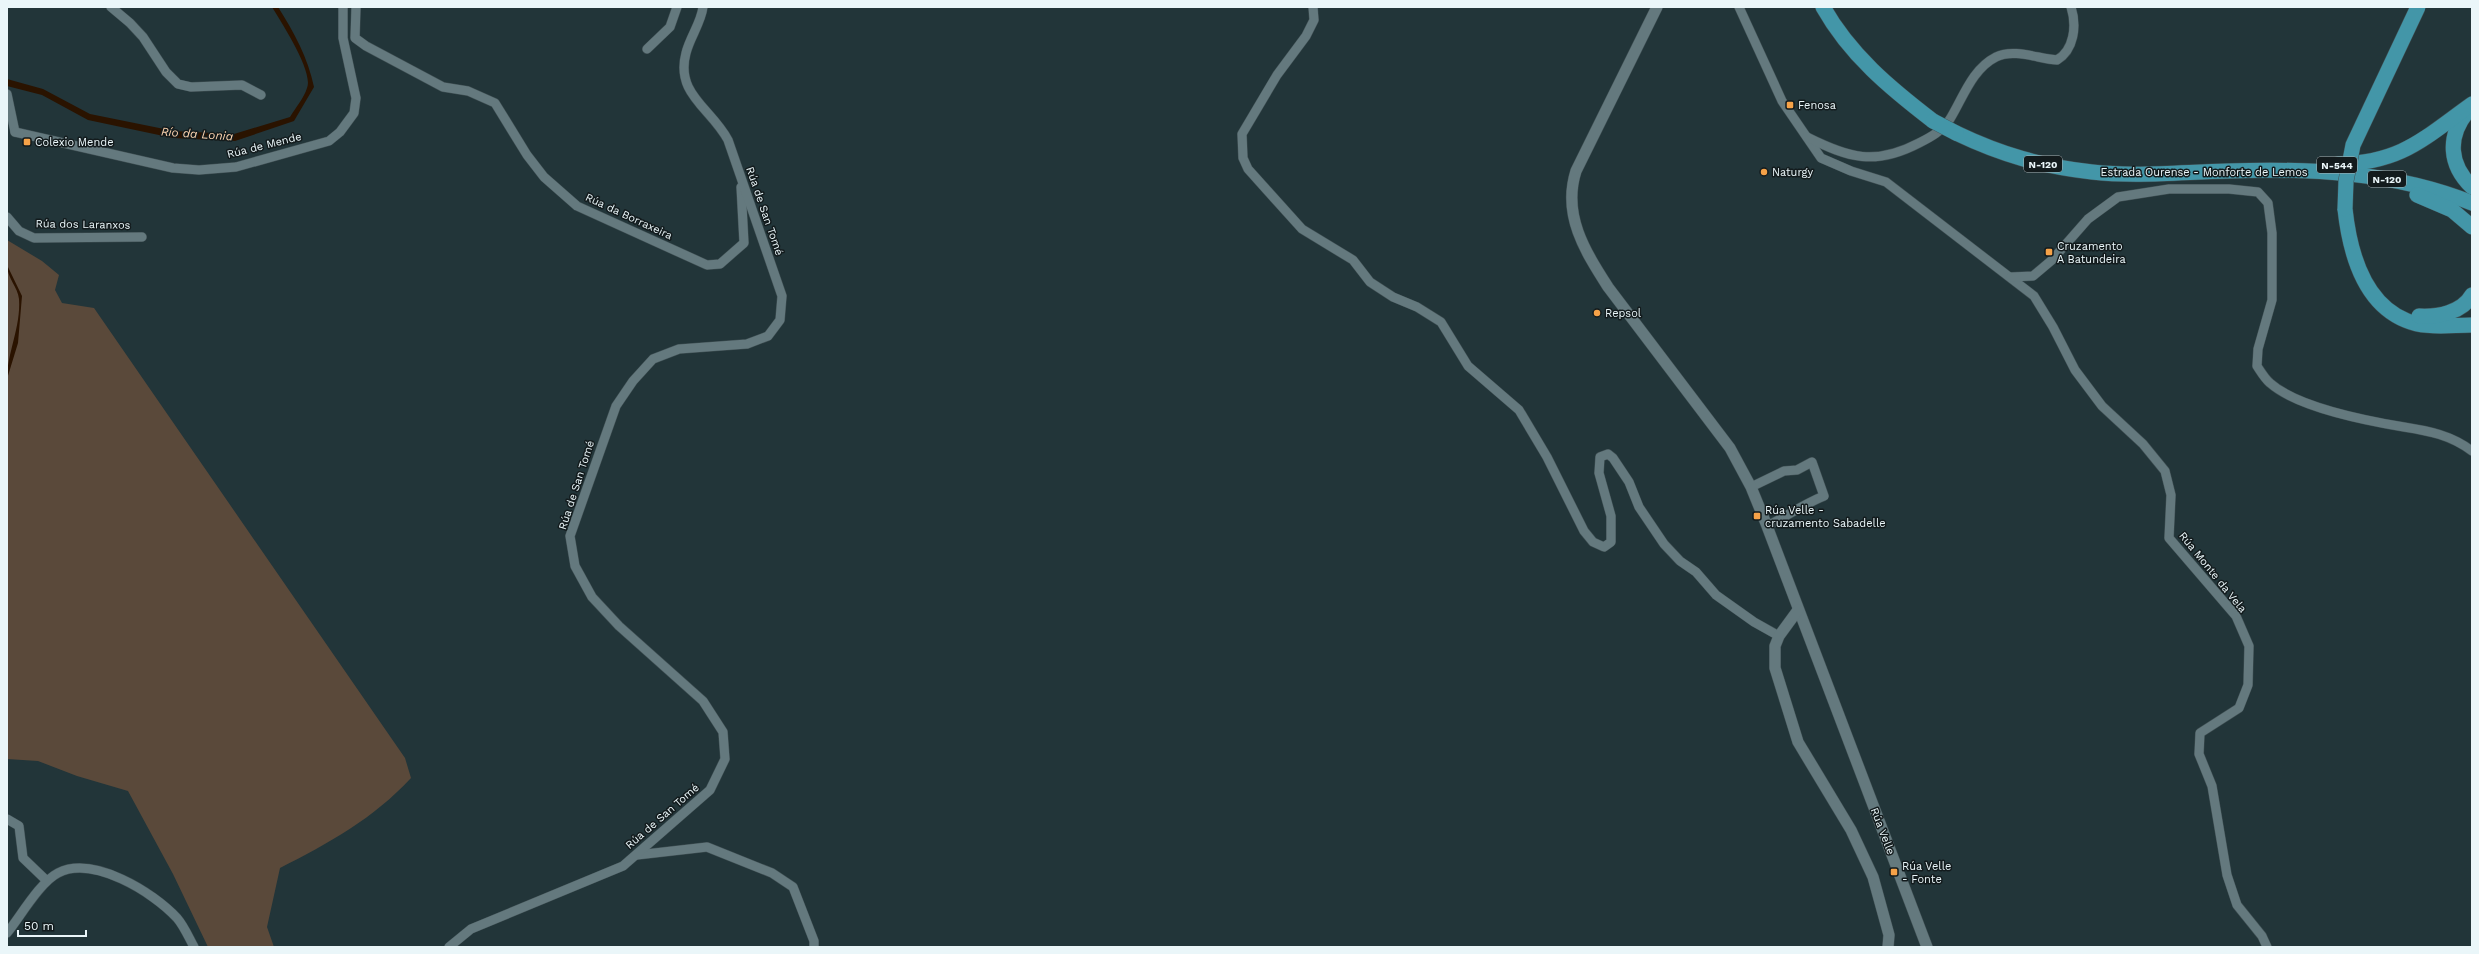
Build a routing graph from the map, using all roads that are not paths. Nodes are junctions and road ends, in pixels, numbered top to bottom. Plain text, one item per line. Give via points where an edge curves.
1 (111, 7) edge
2 (343, 7) edge
3 (356, 7) edge
4 (677, 7) edge
5 (703, 7) edge
6 (1313, 7) edge
7 (1657, 7) edge
8 (1739, 7) edge
9 (1823, 7) edge
10 (2071, 7) edge
11 (2418, 7) edge
12 (647, 49) dead end
13 (7, 94) edge
14 (261, 95) dead end
15 (2472, 105) edge
16 (11, 134) edge
17 (1806, 136) junction
18 (2299, 171) junction
19 (2185, 172) junction
20 (741, 176) junction
21 (2472, 187) edge
22 (2472, 203) edge
23 (7, 217) edge
24 (2472, 227) edge
25 (142, 237) dead end
26 (2011, 277) junction
27 (2472, 295) edge
28 (2379, 302) junction
29 (2467, 323) edge
30 (2472, 451) edge
31 (1752, 487) junction
32 (1767, 526) junction
33 (1798, 610) junction
34 (1779, 636) junction
35 (7, 819) edge
36 (636, 855) junction
37 (47, 881) junction
38 (7, 934) edge
39 (194, 947) edge
40 (449, 947) edge
41 (814, 947) edge
42 (1888, 947) edge
43 (1927, 947) edge
44 (2266, 947) edge

1 - 14 street via 143,37 166,72 178,84 190,87 242,85
2 - 16 street, Rúa de Mende via 343,38 356,98 354,113 349,123 329,141 236,167 191,170
3 - 20 street, Rúa da Borraxeira via 355,38 443,88 468,90 495,104 527,155 544,176 577,206 707,265 720,264 744,242
4 - 12 street via 670,27
5 - 20 street, Rúa de San Tomé via 683,61 683,75 698,103 720,125
6 - 34 street via 1314,20 1306,36 1277,75 1242,134 1243,158 1248,169 1302,229 1353,260 1370,282 1441,322 1468,366 1519,410 1547,457 1584,531 1593,542 1604,547 1611,542 1611,516 1598,466 1600,457 1608,454 1629,482 1639,507 1664,544 1680,561 1696,572 1716,595
7 - 31 street, Rúa Velle via 1576,171 1570,197 1572,214 1583,246 1605,282 1730,448
8 - 17 street via 1782,101
9 - 19 highway, Estrada Ourense - Monforte de Lemos / N-120, bridge via 1847,43 1892,90 1932,121 1995,152 2029,162 2092,172
10 - 17 street via 2073,30 2071,44 2065,55 2057,60 2021,54 1998,56 1983,66 1970,81 1943,128 1902,152 1870,158 1838,153
11 - 28 highway, N-544, bridge via 2353,145 2348,163 2345,209 2352,251 2360,273
13 - 16 street
15 - 19 highway, N-544 via 2414,146 2382,160 2349,164 2273,162
15 - 21 highway, N-544 via 2457,128 2453,156 2456,168
17 - 26 street via 1821,158 1851,172 1886,182
18 - 19 highway, Estrada Ourense - Monforte de Lemos / N-120
18 - 22 highway, Estrada Ourense - Monforte de Lemos / N-120 via 2329,171 2402,182
18 - 24 highway, N-544 via 2424,197 2452,210
20 - 36 street, Rúa de San Tomé via 782,296 780,320 768,336 747,344 679,349 654,359 633,381 616,406 570,536 575,566 592,597 619,626 703,701 723,732 725,759 710,790
23 - 25 street, Rúa dos Laranxos via 19,231 34,238
26 - 30 street via 2033,276 2052,260 2088,219 2118,198 2169,189 2229,189 2258,192 2268,203 2272,233 2272,300 2258,349 2257,366 2270,383 2297,399 2358,417 2431,431 2460,442
26 - 44 street, Rúa Monte da Vela via 2034,296 2075,370 2102,406 2143,444 2165,471 2171,495 2169,538 2236,616 2249,646 2248,685 2239,708 2200,733 2199,754 2212,786 2227,875 2237,905 2262,936
27 - 28 highway via 2452,312 2433,317 2405,314
28 - 29 highway via 2402,319 2417,324 2430,326
31 - 32 street, Rúa Velle
31 - 32 street via 1784,471 1797,470 1812,462 1824,496 1804,504 1794,513
32 - 33 street, Rúa Velle
33 - 34 street
33 - 43 street, Rúa Velle
34 - 42 street via 1775,646 1775,668 1798,742 1851,830 1873,877 1889,935
35 - 37 street via 19,826 22,858
36 - 40 street, Rúa de San Tomé via 623,866 471,929
36 - 41 street via 707,847 772,873 793,887
37 - 38 street
37 - 39 street via 57,873 83,868 104,872 132,883 178,918

